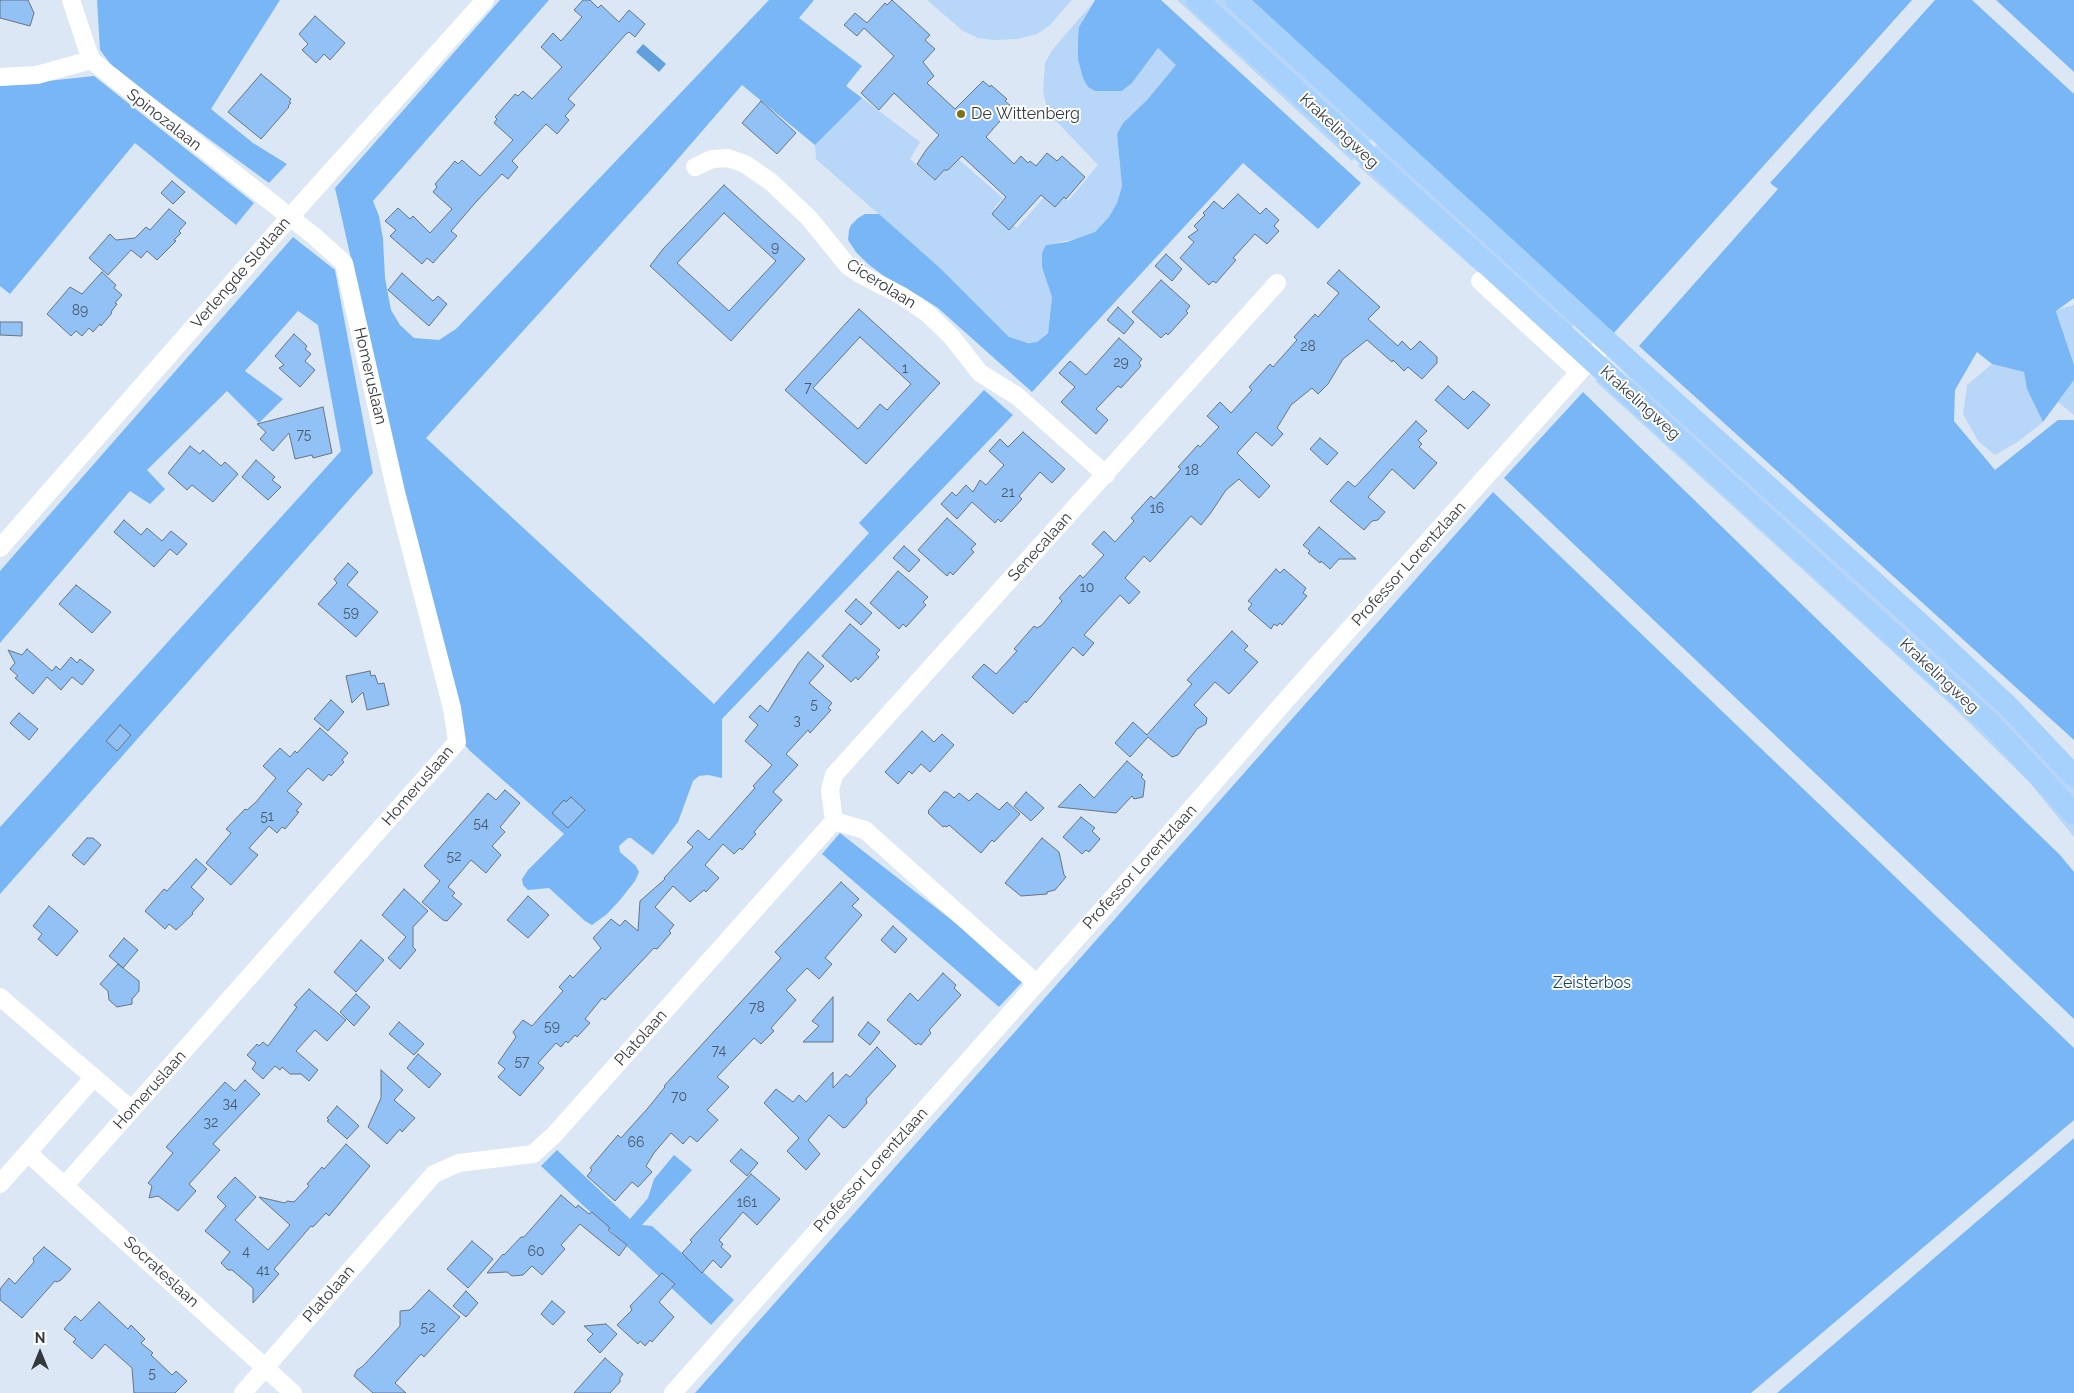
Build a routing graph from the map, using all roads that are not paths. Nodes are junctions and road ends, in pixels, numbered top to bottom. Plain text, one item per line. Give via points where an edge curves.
1 (71, 0) edge
2 (485, 0) edge
3 (1197, 0) edge
4 (1236, 0) edge
5 (91, 60) junction
6 (0, 78) edge
7 (695, 167) dead end
8 (289, 218) junction
9 (1480, 281) dead end
10 (1277, 283) dead end
11 (1608, 342) junction
12 (1585, 365) junction
13 (1106, 475) junction
14 (0, 548) edge
15 (2074, 776) edge
16 (2074, 814) edge
17 (834, 821) junction
18 (1036, 983) junction
19 (0, 997) edge
20 (94, 1077) junction
21 (132, 1110) junction
22 (28, 1153) junction
23 (0, 1184) edge
24 (65, 1184) junction
25 (265, 1368) junction
26 (243, 1393) edge
27 (293, 1393) edge
28 (673, 1393) edge

1 - 5 street
2 - 8 street, Verlengde Slotlaan
3 - 12 main road, Krakelingweg
4 - 11 main road, Krakelingweg
5 - 6 street via 37,75
5 - 8 street, Spinozalaan
7 - 13 street, Cicerolaan via 712,159 728,158 745,164 771,182 809,218 848,266 927,314 951,336 980,373 1018,396
8 - 14 street, Verlengde Slotlaan
8 - 21 street, Homeruslaan via 344,263 396,492 452,708 456,742
9 - 12 street, Krakelingweg
10 - 13 street, Senecalaan
11 - 12 street, Professor Lorentzlaan
11 - 15 main road, Krakelingweg via 2009,707
12 - 16 main road, Krakelingweg via 1992,725
12 - 18 street, Professor Lorentzlaan
13 - 17 street, Senecalaan via 834,775 830,790
17 - 18 street via 865,830
17 - 25 street, Platolaan via 554,1135 534,1154 460,1164 434,1174
18 - 28 street, Professor Lorentzlaan
19 - 20 street
20 - 21 street
20 - 22 street
21 - 24 street, Homeruslaan
22 - 23 street
22 - 24 street, Socrateslaan
24 - 25 street, Socrateslaan
25 - 26 street, Platolaan
25 - 27 street, Socrateslaan

